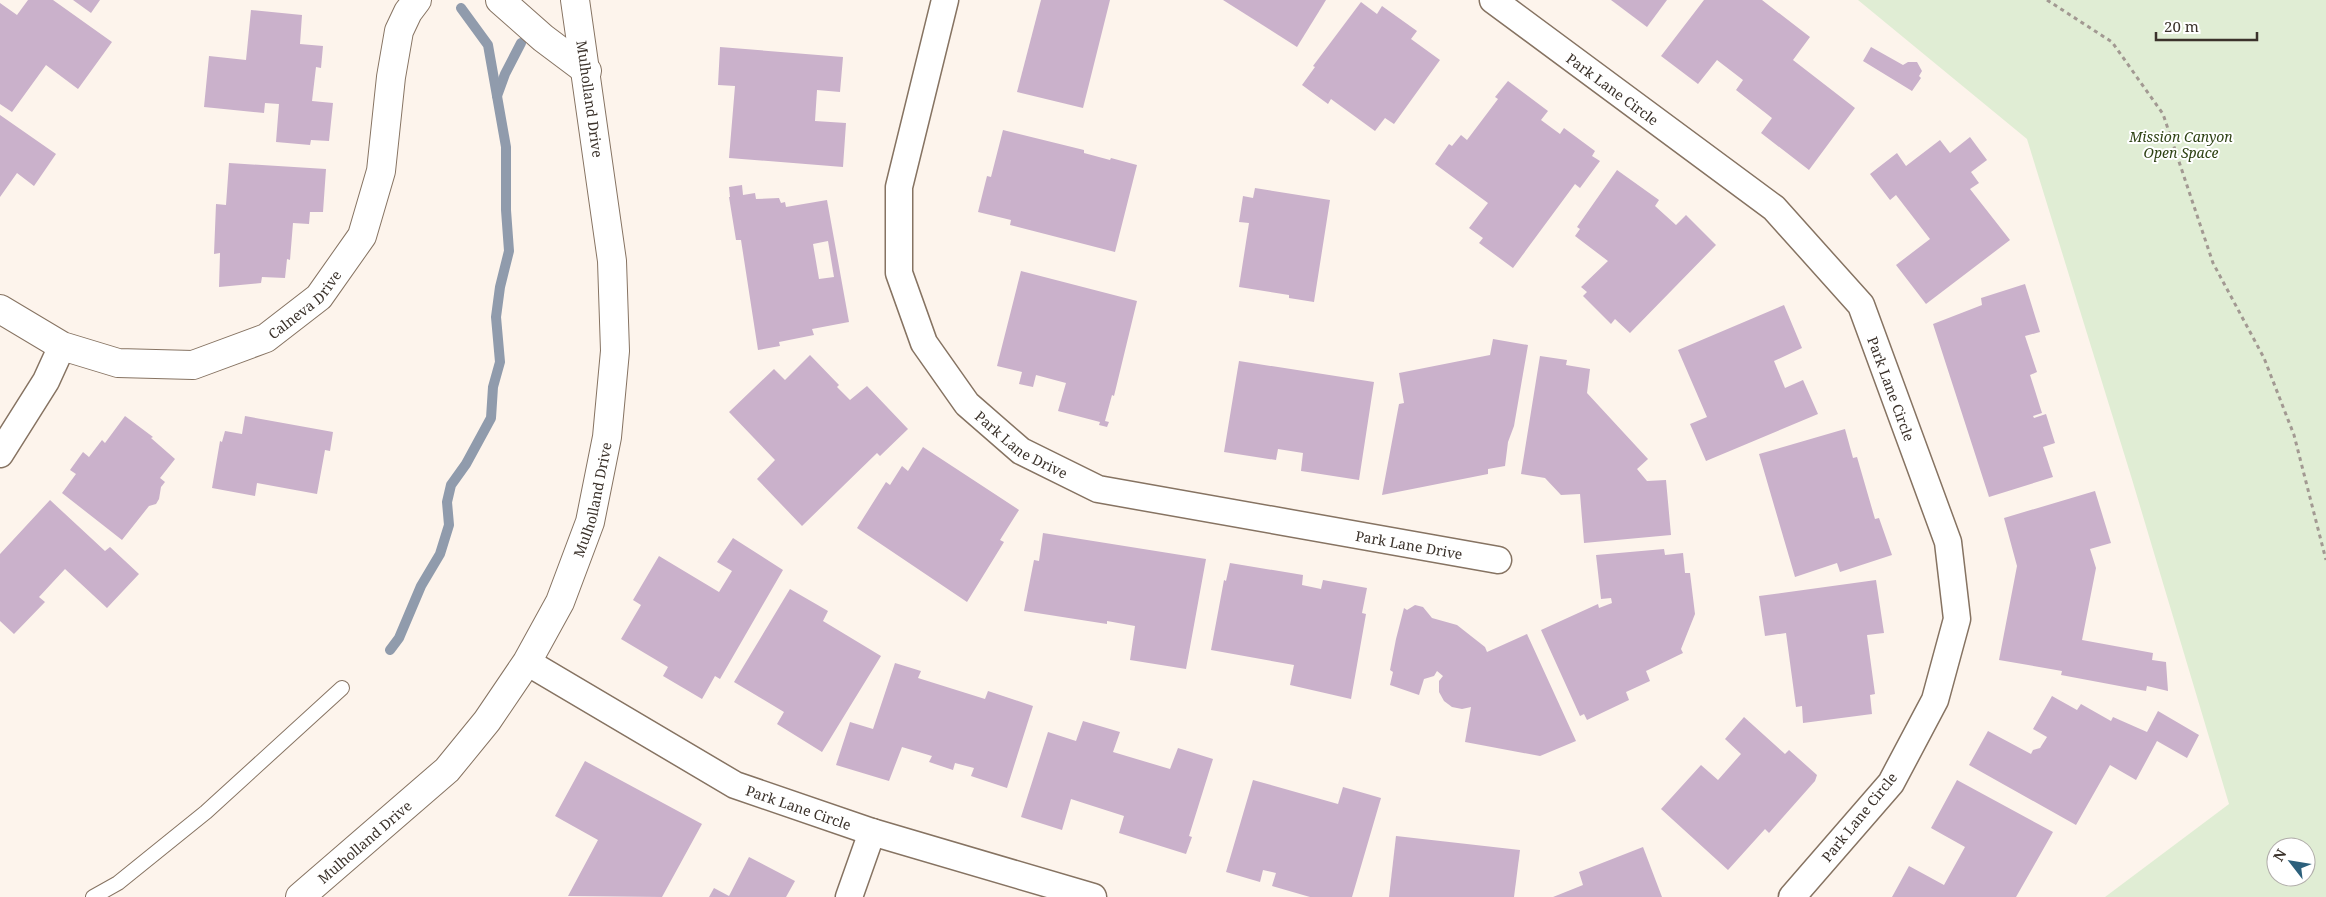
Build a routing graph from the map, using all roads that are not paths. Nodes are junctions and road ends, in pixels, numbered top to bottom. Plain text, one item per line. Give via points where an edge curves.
1 (417, 0) edge
2 (500, 0) edge
3 (575, 0) edge
4 (945, 0) edge
5 (1492, 0) edge
6 (586, 72) junction
7 (0, 309) edge
8 (62, 346) junction
9 (0, 454) edge
10 (1498, 560) dead end
11 (527, 662) junction
12 (342, 688) dead end
13 (872, 832) junction
14 (93, 897) edge
15 (300, 897) edge
16 (849, 897) edge
17 (1093, 897) edge
18 (1792, 897) edge

1 - 8 main road, Calneva Drive via 399,31 381,171 362,236 319,297 266,338 193,365 118,363
2 - 6 main road
3 - 6 main road, Mulholland Drive
4 - 10 street, Park Lane Drive via 898,187 899,273 924,343 967,404 1021,452 1098,489
5 - 18 street, Park Lane Circle via 1774,208 1860,305 1948,542 1957,619 1935,700 1891,783
6 - 11 main road, Mulholland Drive via 612,261 615,351 608,428 590,522 560,602
7 - 8 main road, Calneva Drive
8 - 9 street via 46,381
11 - 13 street, Park Lane Circle via 735,785
11 - 15 main road, Mulholland Drive via 487,721 447,770
12 - 14 lane via 206,812 118,883
13 - 16 street
13 - 17 street, Park Lane Circle

